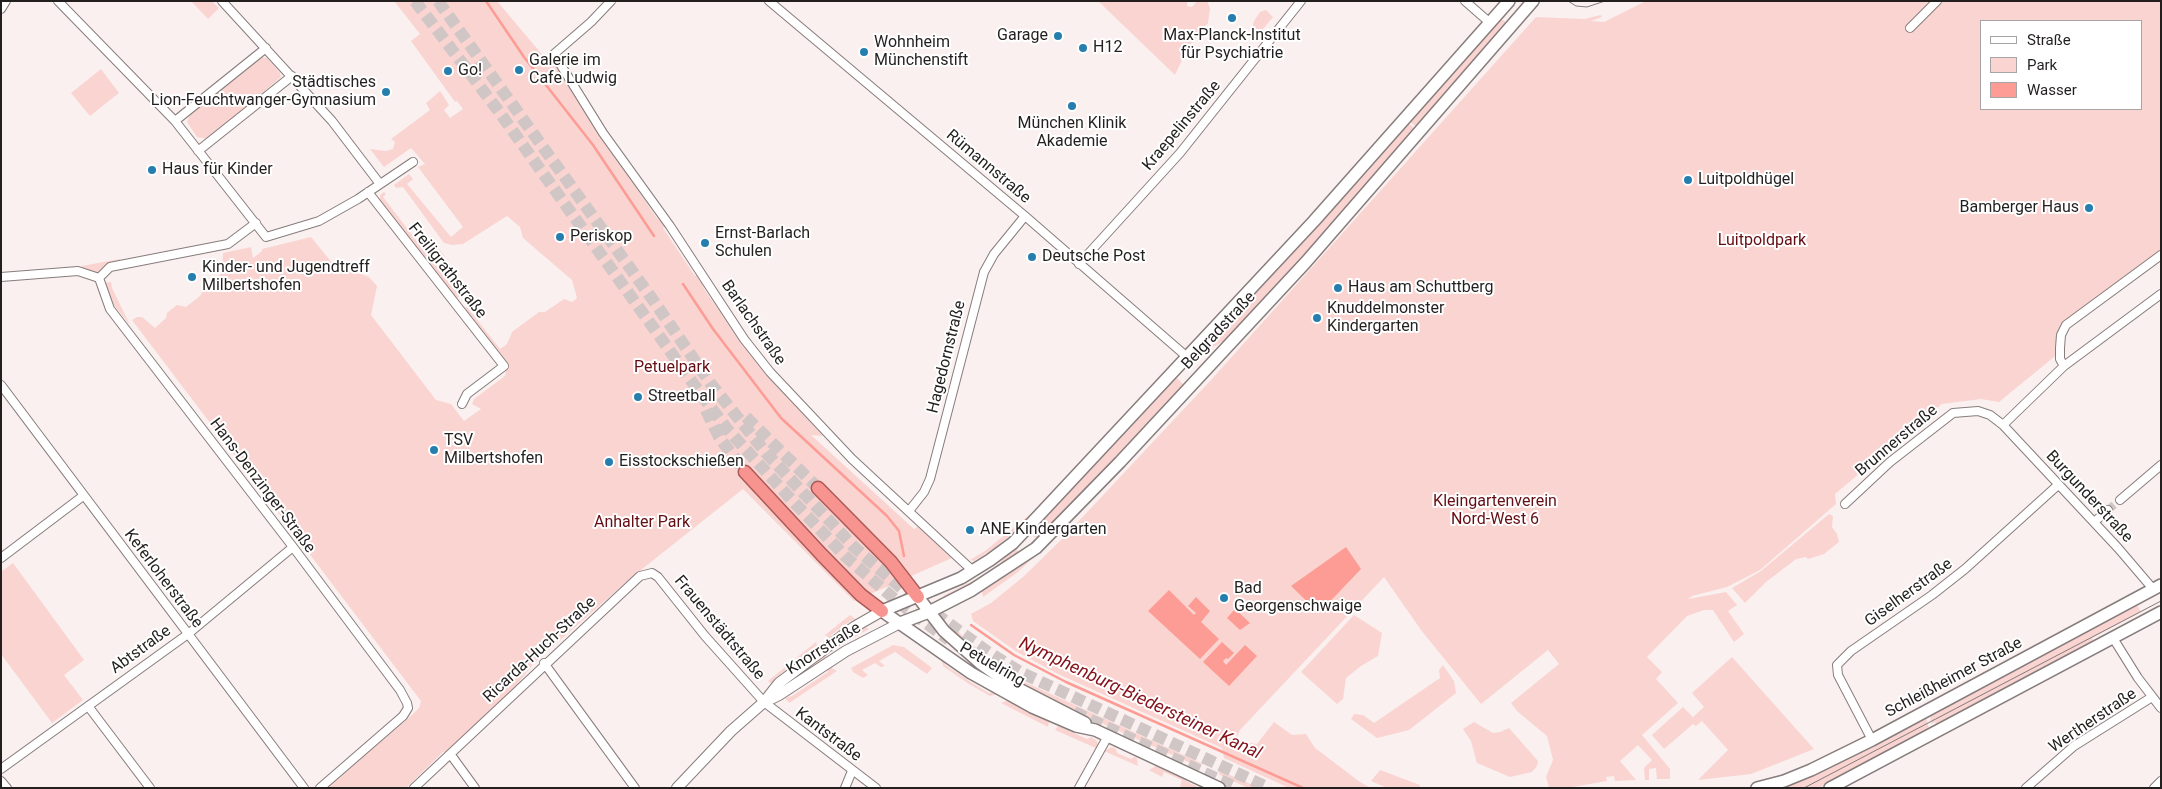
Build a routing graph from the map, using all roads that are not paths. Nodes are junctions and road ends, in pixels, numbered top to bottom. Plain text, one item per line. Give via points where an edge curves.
1 (6, 1) edge
2 (58, 1) edge
3 (222, 1) edge
4 (611, 1) edge
5 (769, 1) edge
6 (1302, 1) edge
7 (1465, 1) edge
8 (1508, 1) edge
9 (1533, 1) edge
10 (1937, 1) edge
11 (1, 9) edge
12 (1522, 14) junction
13 (1493, 18) junction
14 (1910, 28) dead end
15 (266, 48) junction
16 (292, 76) junction
17 (175, 121) junction
18 (198, 151) junction
19 (412, 162) dead end
20 (380, 184) junction
21 (368, 192) junction
22 (1024, 216) junction
23 (256, 223) junction
24 (2161, 255) edge
25 (1079, 264) junction
26 (1, 277) edge
27 (99, 278) junction
28 (2161, 294) edge
29 (1186, 356) junction
30 (2064, 366) junction
31 (1, 385) edge
32 (4, 394) edge
33 (462, 404) dead end
34 (2003, 425) junction
35 (2161, 465) edge
36 (745, 472) tunnel mouth
37 (2058, 485) junction
38 (818, 488) tunnel mouth
39 (83, 496) junction
40 (2120, 500) tunnel mouth
41 (1846, 504) dead end
42 (2108, 510) tunnel mouth
43 (909, 511) junction
44 (2094, 522) junction
45 (1026, 529) junction
46 (1043, 541) junction
47 (1012, 543) junction
48 (293, 547) junction
49 (1023, 557) junction
50 (1, 558) edge
51 (973, 571) junction
52 (652, 573) joint
53 (2157, 587) edge
54 (918, 596) junction
55 (882, 611) junction
56 (929, 612) junction
57 (2161, 612) edge
58 (900, 623) junction
59 (188, 634) junction
60 (2114, 638) junction
61 (544, 664) junction
62 (2152, 697) junction
63 (764, 702) junction
64 (88, 706) junction
65 (2161, 708) edge
66 (1095, 730) junction
67 (1108, 736) junction
68 (1872, 740) junction
69 (451, 755) junction
70 (1, 770) edge
71 (852, 771) junction
72 (1, 781) edge
73 (2161, 781) edge
74 (7, 788) edge
75 (150, 788) edge
76 (304, 788) edge
77 (320, 788) edge
78 (414, 788) edge
79 (475, 788) edge
80 (635, 788) edge
81 (677, 788) edge
82 (845, 788) edge
83 (876, 788) edge
84 (1079, 788) edge
85 (1218, 788) edge
86 (1757, 788) edge
87 (1830, 788) edge
88 (2026, 788) edge
89 (2154, 788) edge

1 - 11 street
2 - 17 street
3 - 15 street
4 - 43 street, Barlachstraße via 554,54 613,148 744,339 770,372 852,459
5 - 22 street, Rümannstraße
6 - 25 street, Kraepelinstraße via 1180,153
7 - 13 street
8 - 13 main road, Belgradstraße
9 - 12 main road, Belgradstraße
10 - 14 street
12 - 13 main road
12 - 46 main road, Belgradstraße via 1306,262
13 - 29 main road, Belgradstraße via 1314,220
15 - 16 street
15 - 17 street
16 - 18 street
16 - 20 street via 332,121
17 - 18 street
18 - 23 street
19 - 20 street
20 - 21 street
21 - 23 street via 319,221 266,237
21 - 33 street, Freiligrathstraße via 504,366 467,394
22 - 25 street, Rümannstraße
22 - 43 street, Hagedornstraße via 984,272 930,478
23 - 27 street via 228,244 110,267
24 - 30 street via 2066,325 2060,348
25 - 29 street, Rümannstraße
26 - 27 street via 78,271
27 - 48 street, Hans-Denzinger-Straße via 110,309
28 - 30 street
29 - 45 main road, Belgradstraße
30 - 34 street
31 - 32 street, Keferloherstraße
32 - 39 street, Keferloherstraße
34 - 37 street, Burgunderstraße
34 - 41 street, Brunnerstraße via 1978,411 1953,413 1890,462
35 - 40 street
36 - 55 highway via 828,562
37 - 44 street, Burgunderstraße
37 - 68 street, Giselherstraße via 1965,569 1842,658 1837,665 1838,675
38 - 54 highway via 891,562
39 - 50 street
39 - 59 street, Keferloherstraße
42 - 44 street
43 - 51 street, Barlachstraße
44 - 53 street, Burgunderstraße
45 - 46 main road via 1034,542
45 - 47 main road, Belgradstraße
46 - 49 main road, Belgradstraße
47 - 49 main road via 1019,544 1024,551
47 - 51 main road, Belgradstraße
48 - 59 street, Abtstraße
48 - 77 street, Hans-Denzinger-Straße via 400,690 408,708 403,716
49 - 56 main road, Belgradstraße via 972,590
51 - 54 main road, Belgradstraße
52 - 61 street, Ricarda-Huch-Straße via 640,576
52 - 63 street, Frauenstädtstraße
53 - 68 main road, Schleißheimer Straße
54 - 55 main road, Belgradstraße
54 - 56 main road, Petuelring
55 - 58 main road, Petuelring
55 - 63 street, Knorrstraße via 854,627 779,683
56 - 58 main road, Belgradstraße
56 - 66 main road, Petuelring via 944,631 980,663 1011,685
57 - 60 main road
58 - 63 street, Knorrstraße
58 - 66 main road, Petuelring via 949,659 994,686 1076,726
59 - 64 street, Abtstraße
59 - 76 street, Keferloherstraße
60 - 62 street
60 - 87 main road
61 - 69 street, Ricarda-Huch-Straße via 475,728
61 - 80 street
62 - 65 street
62 - 88 street, Wertherstraße via 2074,746
63 - 71 street, Kantstraße
63 - 81 street, Knorrstraße via 731,731
64 - 70 street, Abtstraße
64 - 75 street
66 - 67 main road, Petuelring
67 - 84 street
67 - 85 main road, Petuelring
68 - 86 main road, Schleißheimer Straße via 1784,781
69 - 78 street, Ricarda-Huch-Straße
69 - 79 street
71 - 82 street
71 - 83 street, Kantstraße
72 - 74 street
73 - 89 street

